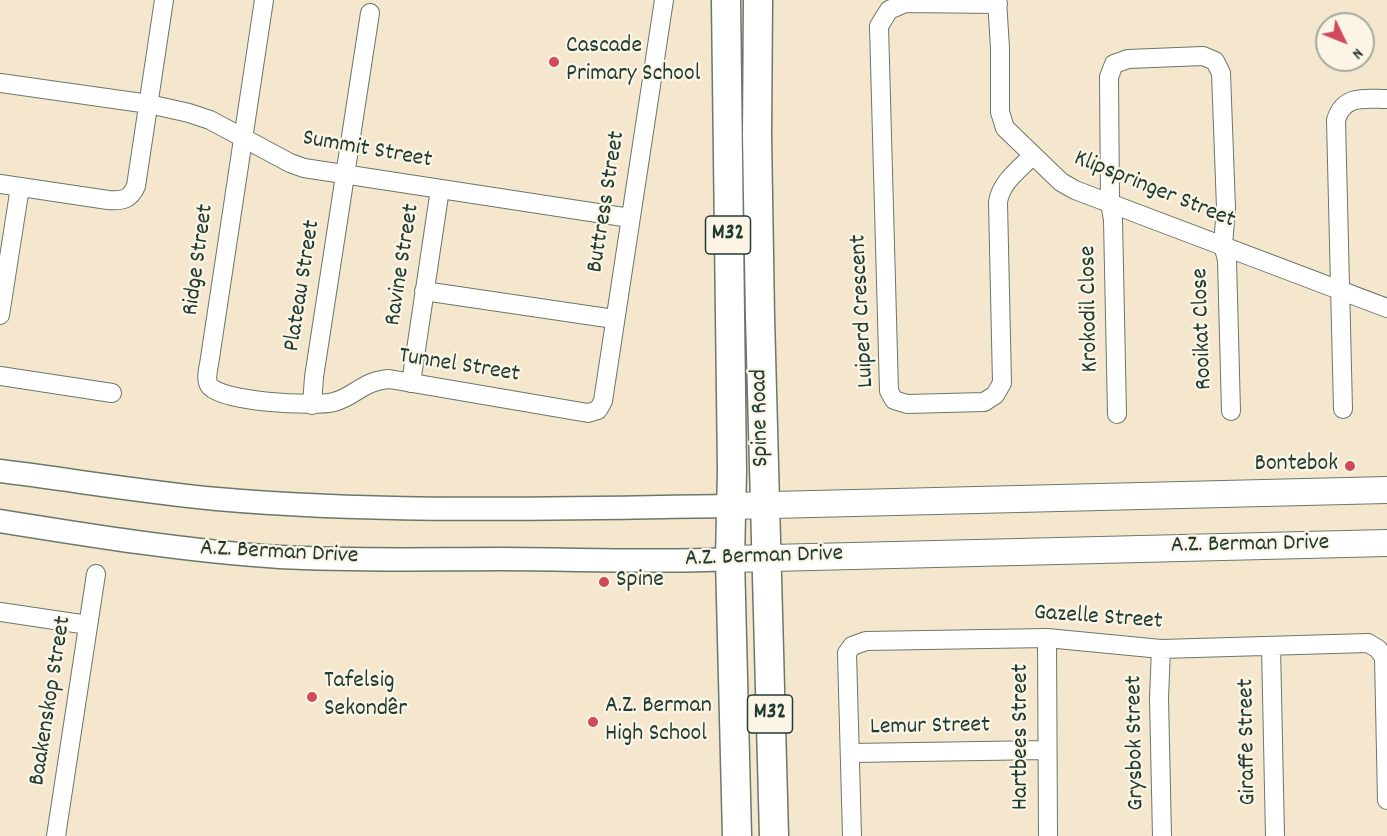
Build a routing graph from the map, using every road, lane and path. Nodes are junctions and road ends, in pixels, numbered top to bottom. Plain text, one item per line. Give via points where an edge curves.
1 (159, 0) edge
2 (164, 0) edge
3 (264, 0) edge
4 (664, 0) edge
5 (726, 0) edge
6 (758, 0) edge
7 (998, 2) edge
8 (370, 13) dead end
9 (0, 83) edge
10 (1387, 99) edge
11 (150, 104) junction
12 (243, 137) junction
13 (1032, 156) junction
14 (345, 174) junction
15 (0, 184) edge
16 (20, 187) junction
17 (440, 189) junction
18 (1110, 203) junction
19 (630, 218) junction
20 (1223, 245) junction
21 (424, 291) junction
22 (1342, 291) junction
23 (1387, 308) edge
24 (0, 315) edge
25 (614, 319) junction
26 (0, 376) edge
27 (411, 383) junction
28 (212, 389) joint
29 (112, 393) dead end
30 (312, 405) junction
31 (1344, 409) dead end
32 (598, 410) joint
33 (1231, 411) dead end
34 (1117, 414) dead end
35 (0, 471) edge
36 (1387, 490) edge
37 (764, 505) junction
38 (731, 506) junction
39 (0, 521) edge
40 (1387, 543) edge
41 (766, 558) junction
42 (730, 559) junction
43 (96, 574) dead end
44 (0, 612) edge
45 (88, 625) junction
46 (1047, 638) junction
47 (1271, 646) junction
48 (1161, 649) junction
49 (1046, 750) junction
50 (851, 753) junction
51 (1387, 800) edge
52 (56, 836) edge
53 (737, 836) edge
54 (774, 836) edge
55 (852, 836) edge
56 (1048, 836) edge
57 (1162, 836) edge
58 (1275, 836) edge

1 - 2 street
2 - 11 street
3 - 12 street, Ridge Street
4 - 19 street, Buttress Street
5 - 38 main road, Spine Road / M32
6 - 37 main road, Spine Road / M32
7 - 13 street, Klipspringer Street via 1000,112 1005,128
7 - 13 street, Luiperd Crescent via 905,3 889,10 879,26 889,391 894,400 907,404 984,402 995,395 1002,383 998,202 1005,184
8 - 14 street, Plateau Street
9 - 11 street, Summit Street
10 - 22 street via 1349,102 1336,120
11 - 12 street, Summit Street via 210,120
11 - 16 street via 136,186 129,197 108,200
12 - 14 street, Summit Street via 304,168
12 - 28 street, Ridge Street via 207,382
13 - 18 street, Klipspringer Street via 1061,182
14 - 17 street, Summit Street
14 - 30 street, Plateau Street
15 - 16 street
16 - 24 street
17 - 19 street, Summit Street
17 - 21 street, Ravine Street
18 - 20 street, Klipspringer Street
18 - 20 street, Krokodil Close via 1109,77 1114,64 1128,58 1203,56 1215,61 1221,73 1226,208
18 - 34 street, Krokodil Close
19 - 25 street, Buttress Street
20 - 22 street, Klipspringer Street
20 - 33 street, Rooikat Close via 1227,260
21 - 25 street
21 - 27 street, Ravine Street
22 - 23 street, Klipspringer Street
22 - 31 street
25 - 32 street, Buttress Street via 603,401
26 - 29 street
27 - 30 street, Tunnel Street via 376,380 340,400
27 - 32 street, Tunnel Street via 588,413
28 - 30 street, Tunnel Street via 220,394
35 - 38 street via 217,498 346,506 476,510
36 - 37 main road
37 - 38 main road
37 - 41 main road, Spine Road / M32
38 - 42 main road, Spine Road / M32
39 - 42 street, A.Z. Berman Drive via 159,546 280,557 403,561
40 - 41 main road, A.Z. Berman Drive
41 - 42 main road, A.Z. Berman Drive
41 - 54 main road, Spine Road / M32
42 - 53 main road, Spine Road / M32
43 - 45 street, Baakenskop Street
44 - 45 street
45 - 52 street, Baakenskop Street
46 - 48 street, Gazelle Street
46 - 49 street, Hartbees Street
46 - 50 street, Gazelle Street via 866,641 852,646 846,661
47 - 48 street, Gazelle Street
47 - 51 street, Gazelle Street via 1368,643 1381,652
47 - 58 street, Giraffe Street
48 - 57 street, Grysbok Street
49 - 50 street, Lemur Street
49 - 56 street, Hartbees Street
50 - 55 street, Gazelle Street

